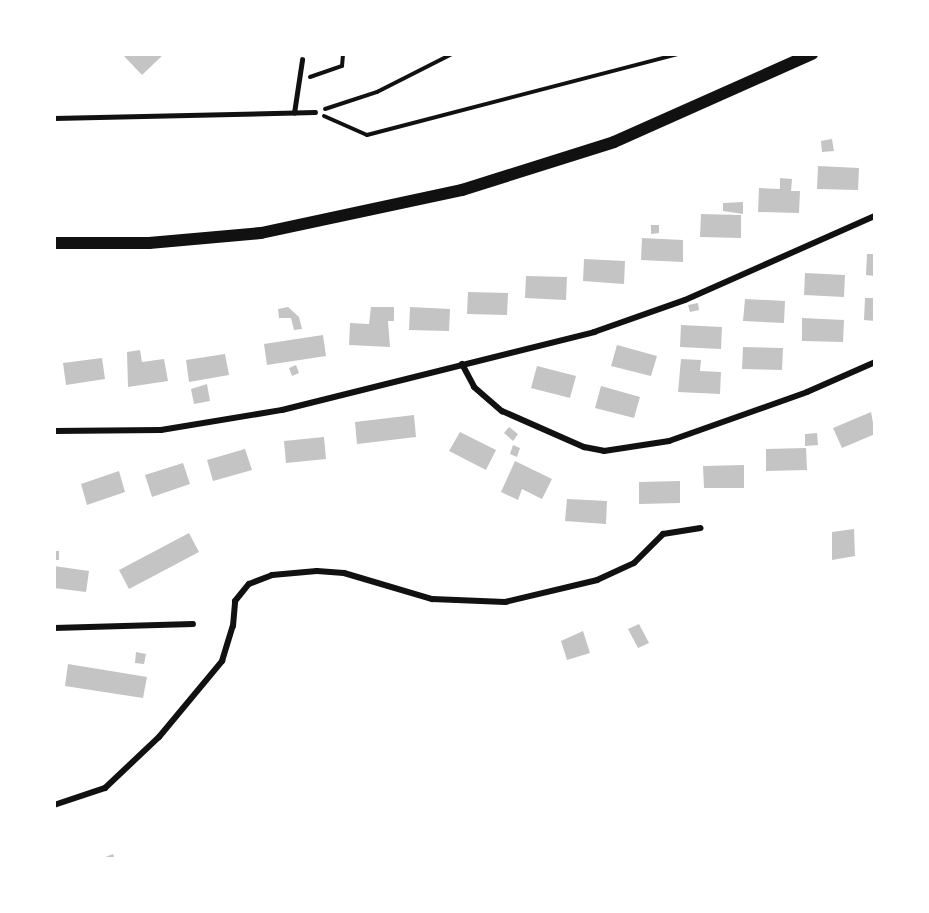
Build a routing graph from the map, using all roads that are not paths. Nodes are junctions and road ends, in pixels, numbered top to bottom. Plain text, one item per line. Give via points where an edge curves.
1 (812, 54) edge
2 (302, 60) dead end
3 (315, 112) road end
4 (294, 113) junction
5 (54, 118) edge
6 (875, 216) edge
7 (54, 243) edge
8 (875, 362) edge
9 (462, 364) junction
10 (54, 431) edge
11 (701, 528) dead end
12 (193, 624) dead end
13 (54, 628) edge
14 (54, 805) edge

1 - 7 main road via 614,142 462,190 261,233 149,243
2 - 4 lane
3 - 4 lane
4 - 5 lane
6 - 9 street via 685,300 594,332
8 - 9 street via 807,392 669,441 604,451 584,447 502,411 474,387
9 - 10 street via 282,410 218,422 161,430
11 - 14 street via 663,534 634,563 597,580 505,602 432,599 344,573 317,571 272,575 249,584 235,600 233,626 222,661 159,737 105,788
12 - 13 street

